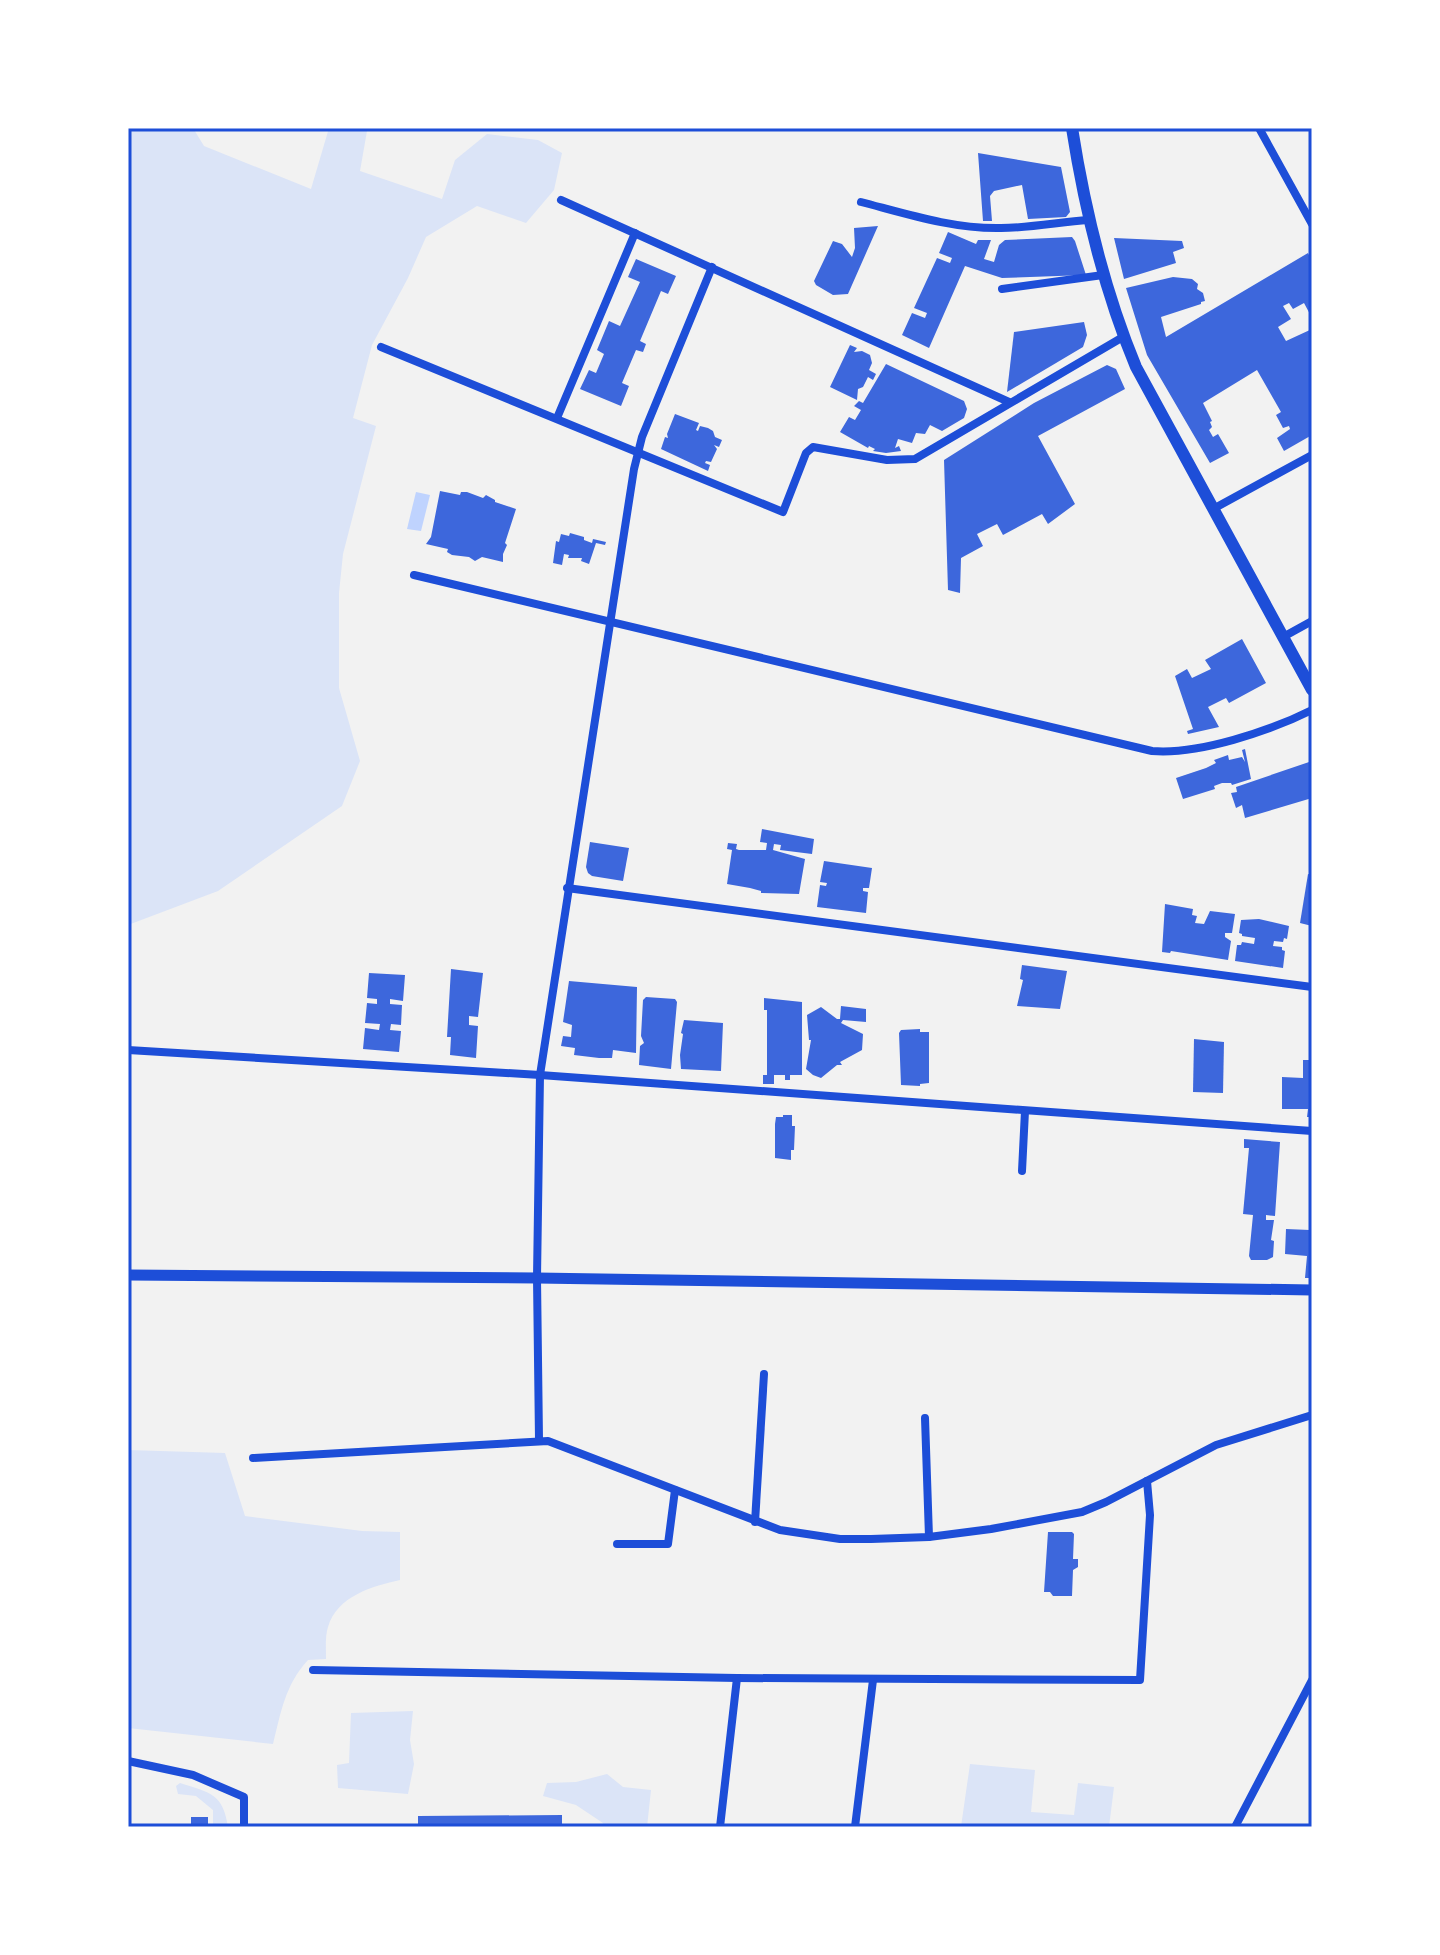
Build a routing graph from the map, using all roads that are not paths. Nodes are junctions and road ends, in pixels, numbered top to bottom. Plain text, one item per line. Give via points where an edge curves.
1 (1072, 128) edge
2 (1259, 128) edge
3 (561, 200) dead end
4 (861, 202) dead end
5 (1088, 220) junction
6 (1312, 224) edge
7 (635, 233) junction
8 (712, 267) junction
9 (1103, 275) junction
10 (1002, 289) dead end
11 (1123, 337) junction
12 (381, 347) dead end
13 (1009, 402) junction
14 (557, 418) junction
15 (638, 450) junction
16 (1312, 455) edge
17 (1213, 509) junction
18 (414, 575) dead end
19 (610, 621) junction
20 (1312, 621) edge
21 (1283, 637) junction
22 (1312, 690) edge
23 (1312, 710) edge
24 (567, 888) junction
25 (1312, 987) edge
26 (128, 1050) edge
27 (540, 1075) junction
28 (1025, 1111) junction
29 (1312, 1131) edge
30 (1022, 1171) dead end
31 (128, 1275) edge
32 (537, 1278) junction
33 (1312, 1290) edge
34 (764, 1374) dead end
35 (1312, 1415) edge
36 (925, 1418) dead end
37 (539, 1440) junction
38 (253, 1458) dead end
39 (1147, 1481) junction
40 (675, 1490) junction
41 (755, 1522) junction
42 (929, 1537) junction
43 (617, 1544) dead end
44 (313, 1670) dead end
45 (737, 1678) junction
46 (873, 1680) junction
47 (1312, 1680) edge
48 (128, 1761) edge
49 (244, 1827) edge
50 (720, 1827) edge
51 (855, 1827) edge
52 (1235, 1827) edge

1 - 5 main road
2 - 6 street
3 - 7 street
4 - 5 street via 974,227
5 - 9 main road
7 - 8 street
7 - 14 street
8 - 13 street
8 - 15 street
9 - 10 street
9 - 11 main road
11 - 13 street
11 - 17 main road
12 - 14 street
13 - 15 street via 915,459 887,460 813,447 783,512
14 - 15 street
15 - 19 street
16 - 17 street
17 - 21 main road
18 - 19 street
19 - 23 street via 1152,751 1188,751
19 - 24 street
20 - 21 street
21 - 22 main road
24 - 25 street
24 - 27 street
26 - 27 street
27 - 28 street
27 - 32 street
28 - 29 street
28 - 30 street
31 - 32 main road
32 - 33 main road
32 - 37 street
34 - 41 street
35 - 39 street via 1216,1445
36 - 42 street
37 - 38 street
37 - 40 street
39 - 42 street via 1082,1512
39 - 46 street via 1150,1515 1140,1680
40 - 41 street
40 - 43 street via 668,1544
41 - 42 street via 840,1539
44 - 45 street
45 - 46 street
45 - 50 street
46 - 51 street
47 - 52 street
48 - 49 street via 193,1775 244,1797

